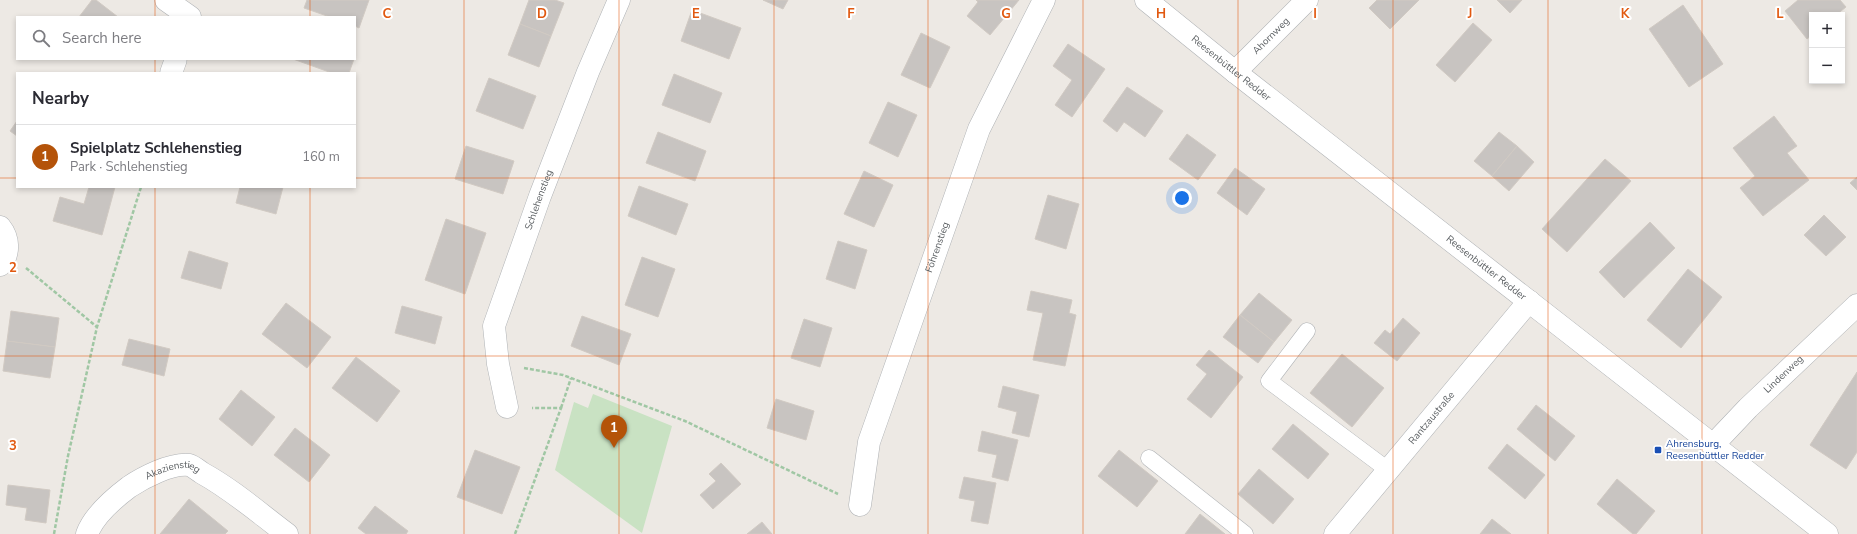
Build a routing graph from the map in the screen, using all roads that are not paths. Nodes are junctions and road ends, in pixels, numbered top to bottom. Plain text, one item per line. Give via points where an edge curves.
1 (166, 0) edge
2 (197, 0) edge
3 (619, 0) edge
4 (1044, 0) edge
5 (1146, 0) edge
6 (1307, 0) edge
7 (189, 16) edge
8 (190, 16) edge
9 (176, 60) edge
10 (171, 72) edge
11 (1235, 72) junction
12 (0, 227) edge
13 (3, 260) edge
14 (1529, 301) junction
15 (1857, 305) edge
16 (1308, 331) dead end
17 (507, 407) road end
18 (1713, 445) junction
19 (1148, 458) dead end
20 (1388, 470) junction
21 (860, 504) road end
22 (86, 534) edge
23 (287, 534) edge
24 (1245, 534) edge
25 (1335, 534) edge
26 (1827, 534) edge

1 - 7 street
2 - 8 street
3 - 17 street, Schlehenstieg via 540,196 494,326 498,364
4 - 21 street, Föhrenstieg via 978,129 869,442
5 - 11 street, Reesenbüttler Redder
6 - 11 street, Ahornweg
9 - 10 street
11 - 14 street, Reesenbüttler Redder
12 - 13 street via 5,233 8,245
14 - 18 street, Reesenbüttler Redder
14 - 20 street, Rantzaustraße
15 - 18 street, Lindenweg via 1748,408
16 - 20 lane via 1269,381
18 - 26 street, Reesenbüttler Redder
19 - 24 lane
20 - 25 street, Rantzaustraße
22 - 23 street, Akazienstieg via 90,525 106,507 145,476 169,468 190,465 224,485

